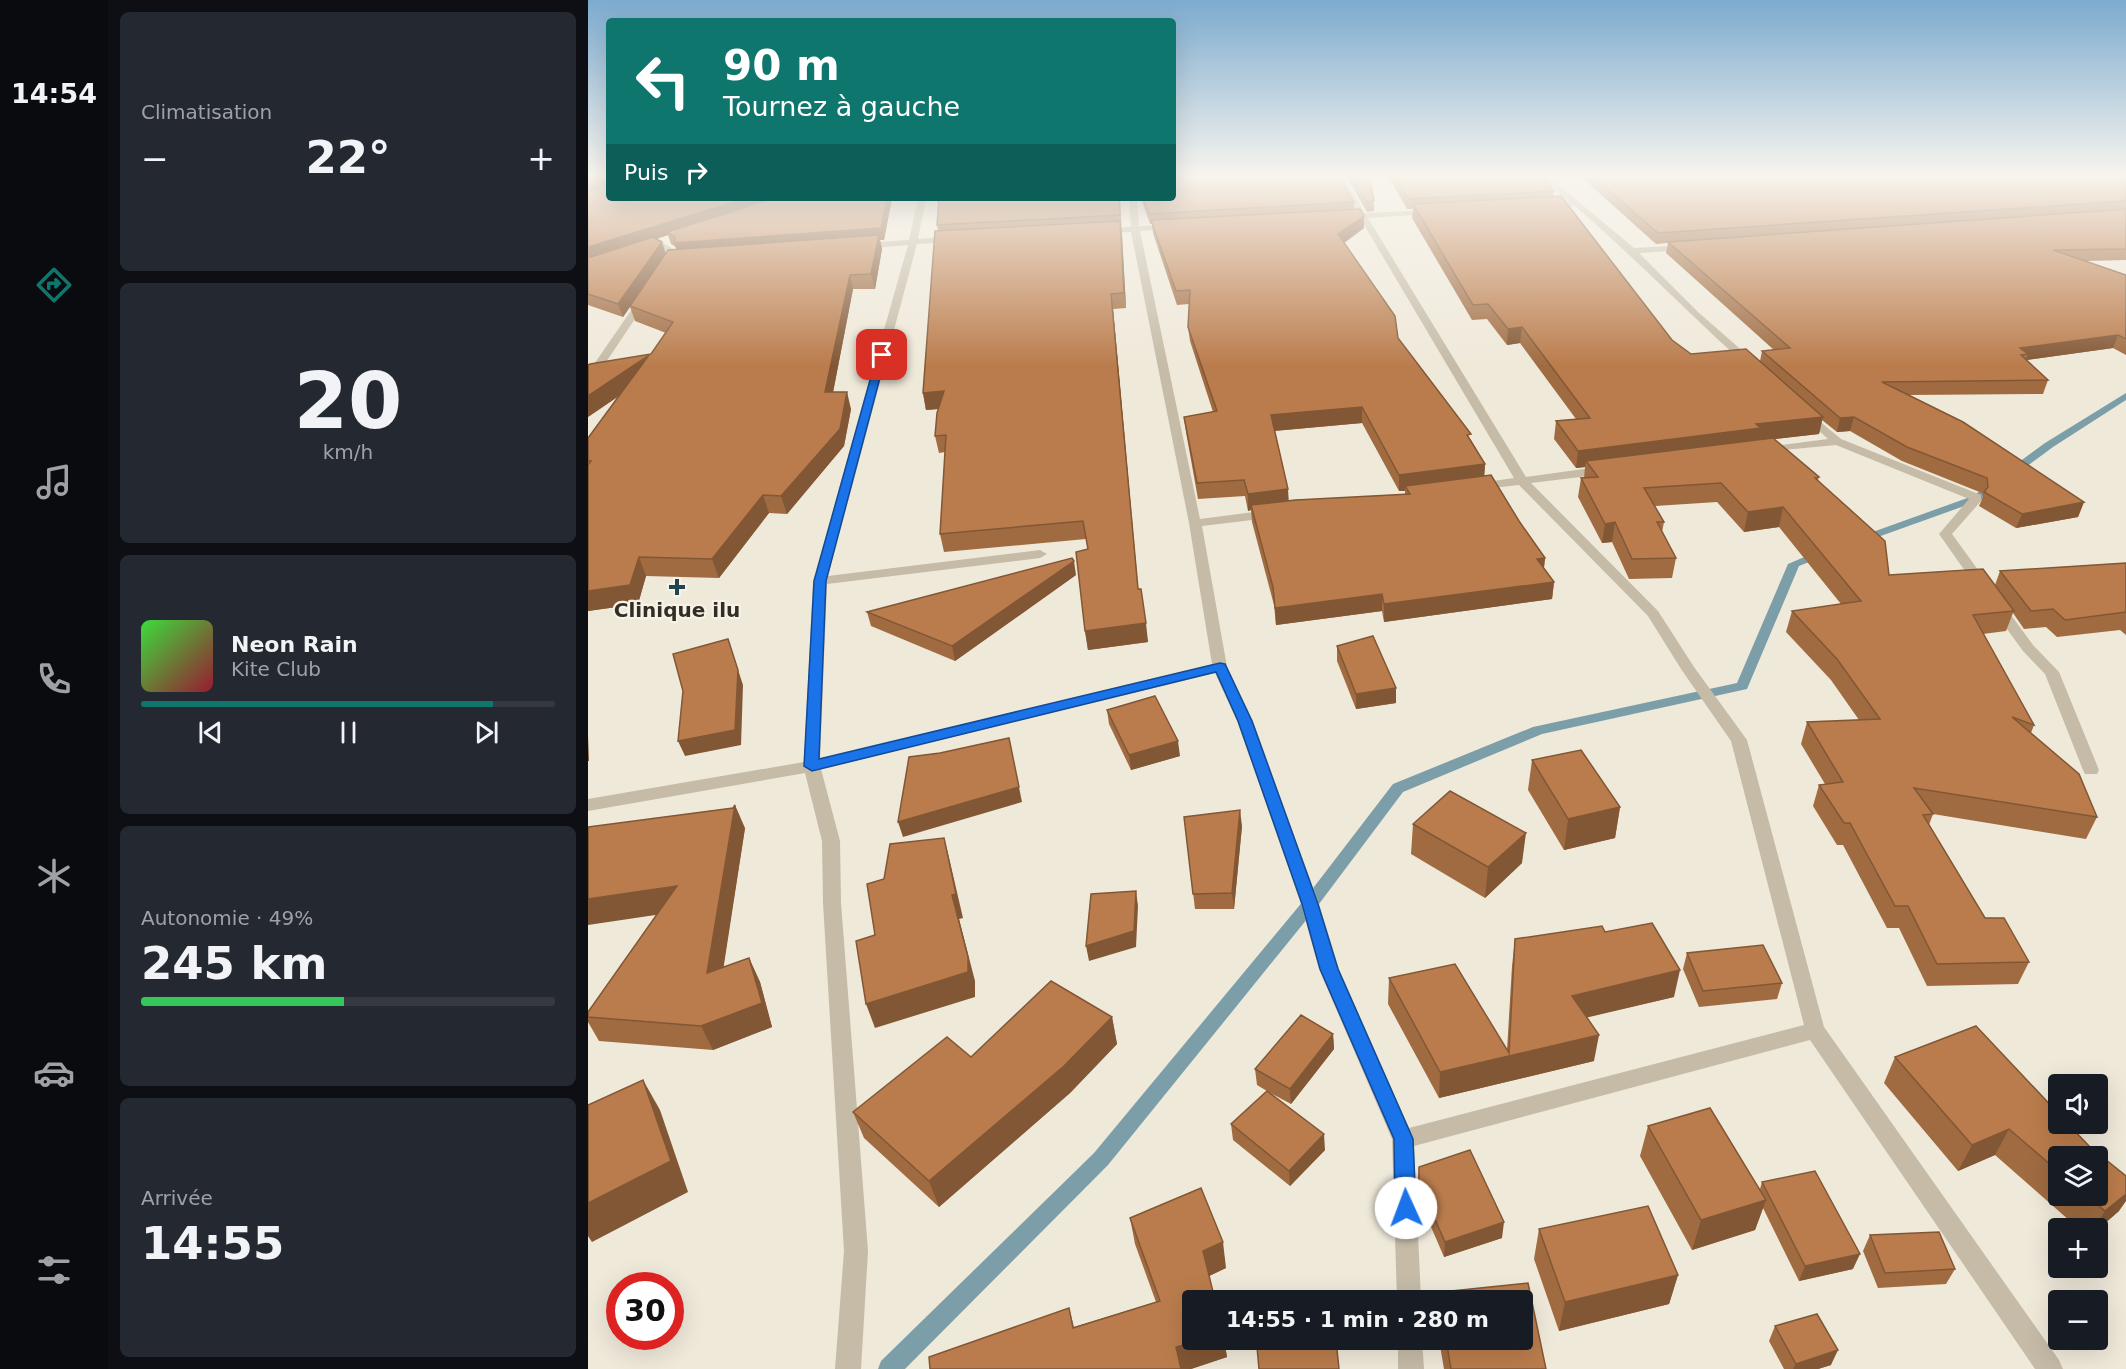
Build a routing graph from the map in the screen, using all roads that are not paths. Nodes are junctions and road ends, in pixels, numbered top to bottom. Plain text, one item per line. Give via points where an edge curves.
1 (914, 238) edge
2 (1137, 238) edge
3 (1376, 238) edge
4 (1616, 238) edge
5 (960, 239) edge
6 (913, 242) junction
7 (659, 244) edge
8 (855, 246) edge
9 (1691, 247) edge
10 (1632, 251) junction
11 (670, 260) junction
12 (681, 260) edge
13 (657, 279) edge
14 (651, 288) edge
15 (1757, 369) edge
16 (588, 381) edge
17 (1802, 409) edge
18 (1837, 441) junction
19 (1756, 451) edge
20 (1616, 469) edge
21 (1522, 481) junction
22 (1464, 488) edge
23 (1277, 513) edge
24 (1195, 523) junction
25 (1040, 554) dead end
26 (820, 581) junction
27 (1220, 667) junction
28 (812, 766) junction
29 (2091, 770) dead end
30 (588, 805) edge
31 (1815, 1030) junction
32 (1404, 1139) junction
33 (1409, 1290) edge
34 (1410, 1350) edge
35 (848, 1369) edge
36 (1411, 1369) edge
37 (2050, 1369) edge

1 - 6 street
2 - 24 street
3 - 21 street
4 - 10 street
5 - 6 street
6 - 8 street
6 - 26 street
7 - 11 street via 674,252
9 - 10 street
10 - 15 street
11 - 12 street
11 - 13 street
14 - 16 street
17 - 18 street
18 - 19 street
18 - 29 street via 1977,498 1945,534 2028,648 2052,672
20 - 21 street
21 - 22 street
21 - 31 street via 1653,614 1739,740
23 - 24 street
24 - 27 street
25 - 26 street
26 - 28 street
27 - 28 street
27 - 32 street via 1245,721 1329,969
28 - 30 street
28 - 35 street via 831,841 856,1251
31 - 32 street
31 - 37 street
32 - 33 street
34 - 36 street

